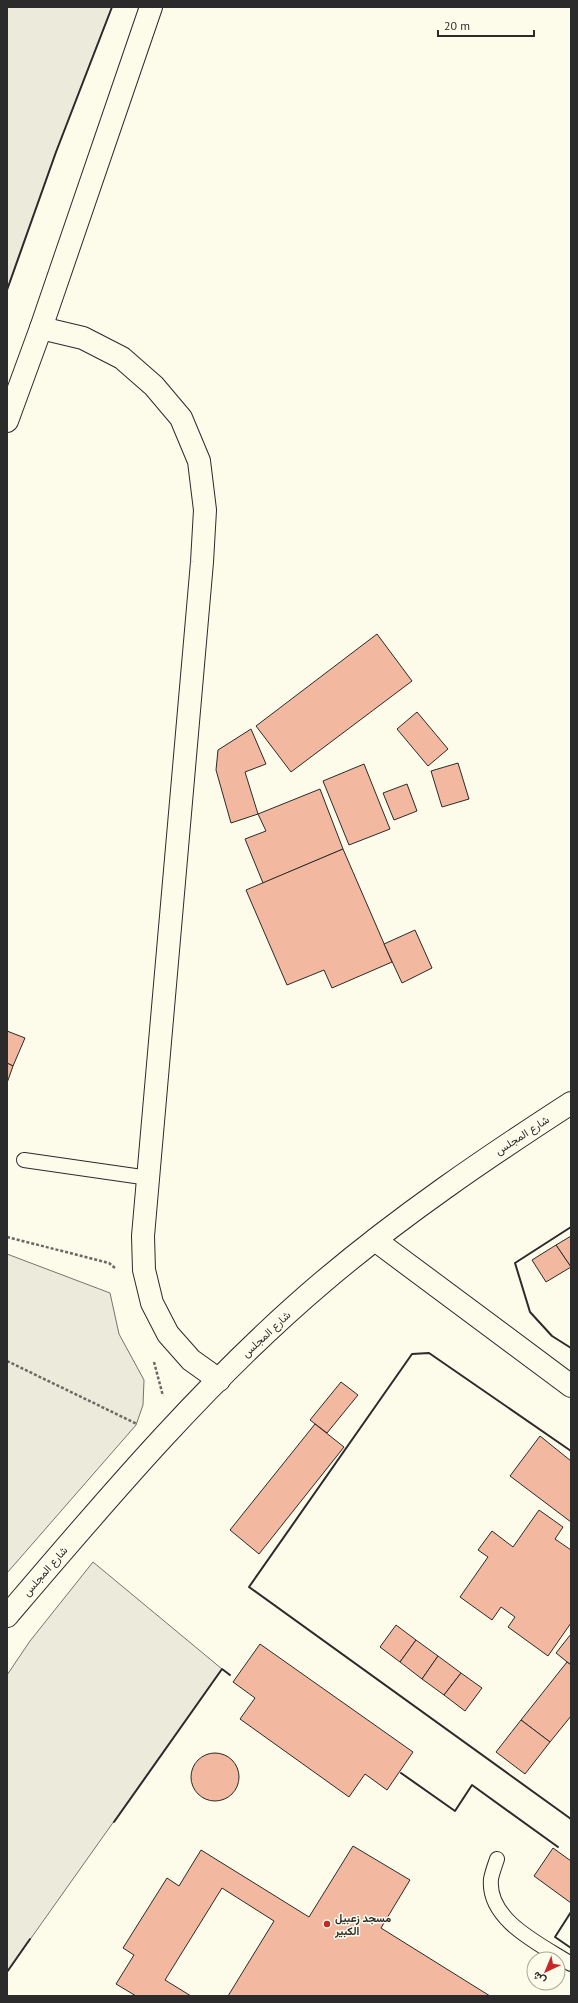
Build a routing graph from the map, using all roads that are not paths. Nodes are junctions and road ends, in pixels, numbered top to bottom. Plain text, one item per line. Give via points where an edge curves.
1 (151, 7) edge
2 (41, 328) junction
3 (7, 421) edge
4 (571, 1103) edge
5 (24, 1160) dead end
6 (149, 1178) junction
7 (375, 1240) junction
8 (219, 1380) junction
9 (571, 1386) edge
10 (7, 1616) edge
11 (496, 1858) dead end
12 (571, 1964) edge

1 - 2 street
2 - 3 street
2 - 6 street via 83,338 122,358 154,386 181,418 199,461 205,510 202,562
4 - 7 street, شارع المجلس via 487,1158
5 - 6 lane
6 - 8 street via 143,1236 144,1270 152,1303 168,1334 190,1360
7 - 8 street, شارع المجلس via 324,1281
7 - 9 street
8 - 10 street, شارع المجلس via 115,1491
11 - 12 lane via 491,1880 494,1901 505,1920

